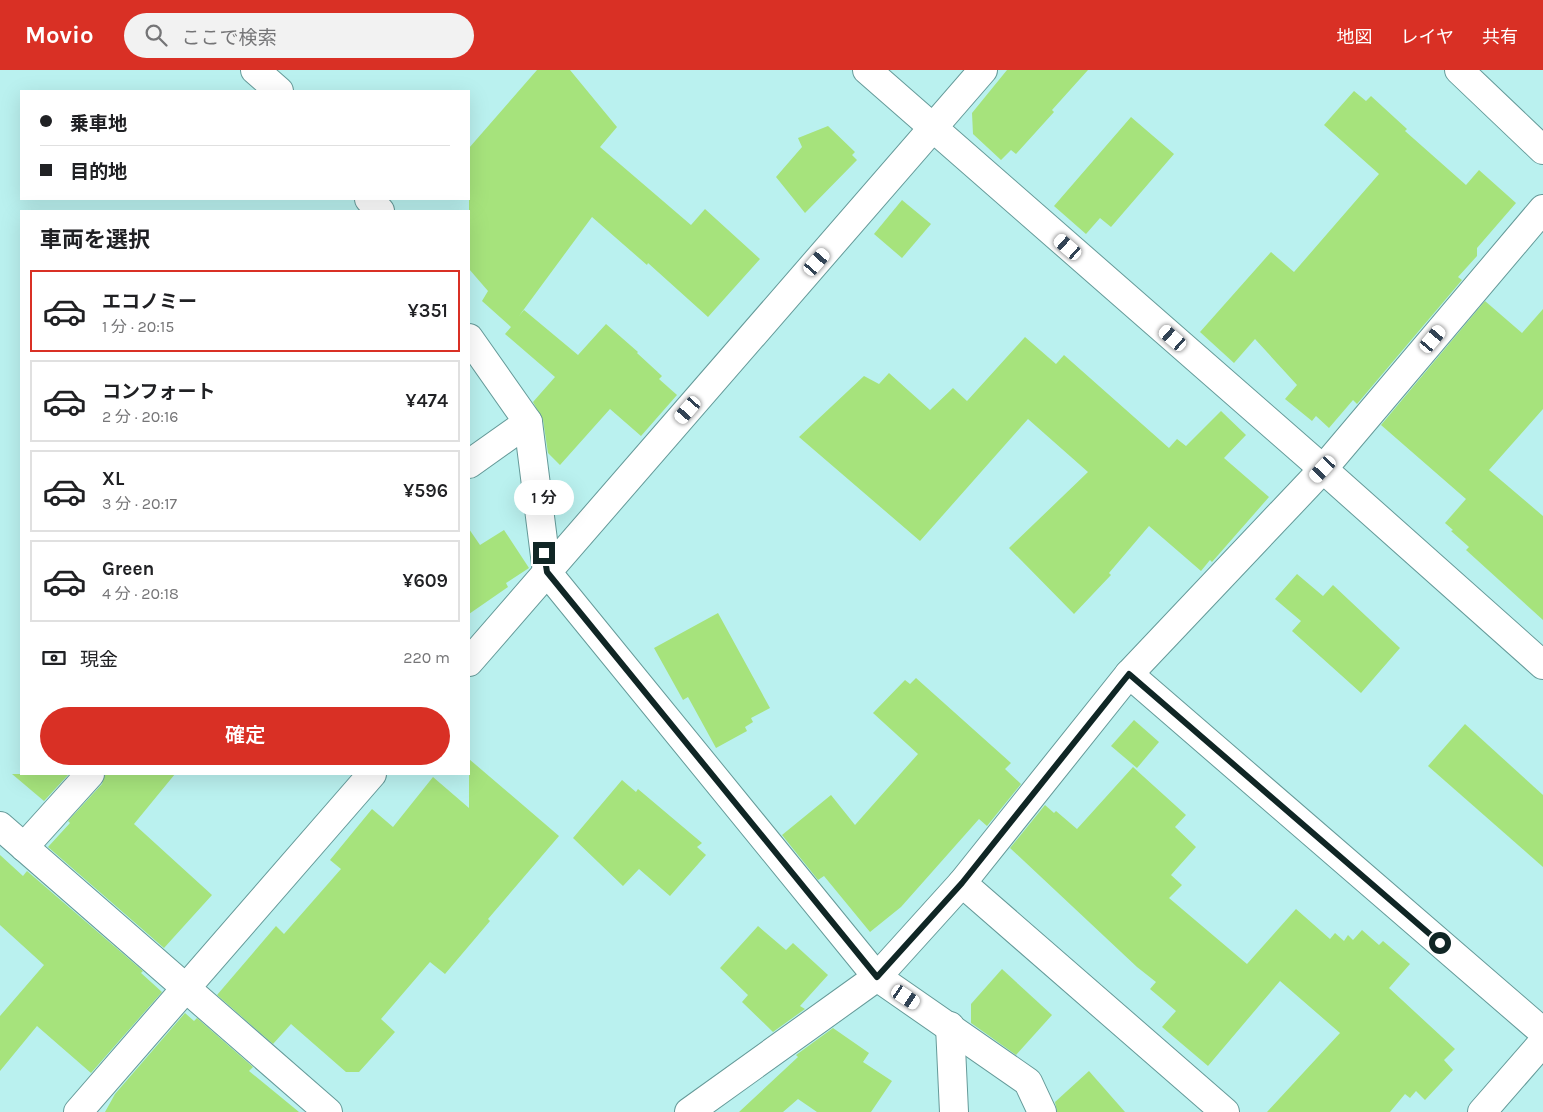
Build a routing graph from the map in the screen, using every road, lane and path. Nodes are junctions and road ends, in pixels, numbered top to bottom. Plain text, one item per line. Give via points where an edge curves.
1 (255, 70) edge
2 (867, 70) edge
3 (983, 70) edge
4 (1459, 70) edge
5 (278, 90) edge
6 (933, 129) junction
7 (1543, 150) edge
8 (370, 200) edge
9 (1543, 209) edge
10 (379, 210) edge
11 (470, 339) edge
12 (528, 422) junction
13 (470, 463) edge
14 (1323, 469) junction
15 (547, 572) junction
16 (470, 661) edge
17 (1543, 665) edge
18 (1129, 674) junction
19 (89, 775) edge
20 (371, 775) edge
21 (0, 826) edge
22 (24, 847) junction
23 (962, 883) junction
24 (877, 977) junction
25 (187, 988) junction
26 (950, 1026) junction
27 (1543, 1032) edge
28 (1543, 1042) edge
29 (78, 1112) edge
30 (328, 1112) edge
31 (690, 1112) edge
32 (954, 1112) edge
33 (1042, 1112) edge
34 (1225, 1112) edge
35 (1482, 1112) edge

1 - 5 street
2 - 6 street
3 - 6 street
4 - 7 street
6 - 14 street
6 - 15 street
8 - 10 street
9 - 14 street
11 - 12 street
12 - 13 street
12 - 15 street
14 - 17 street
14 - 18 street
15 - 16 street
15 - 24 street
18 - 23 street
18 - 27 street
19 - 22 street
20 - 25 street
21 - 22 street
22 - 25 street
23 - 24 street
23 - 34 street
24 - 26 street
24 - 31 street
25 - 29 street
25 - 30 street
26 - 32 street
26 - 33 street via 1028,1082
28 - 35 street

